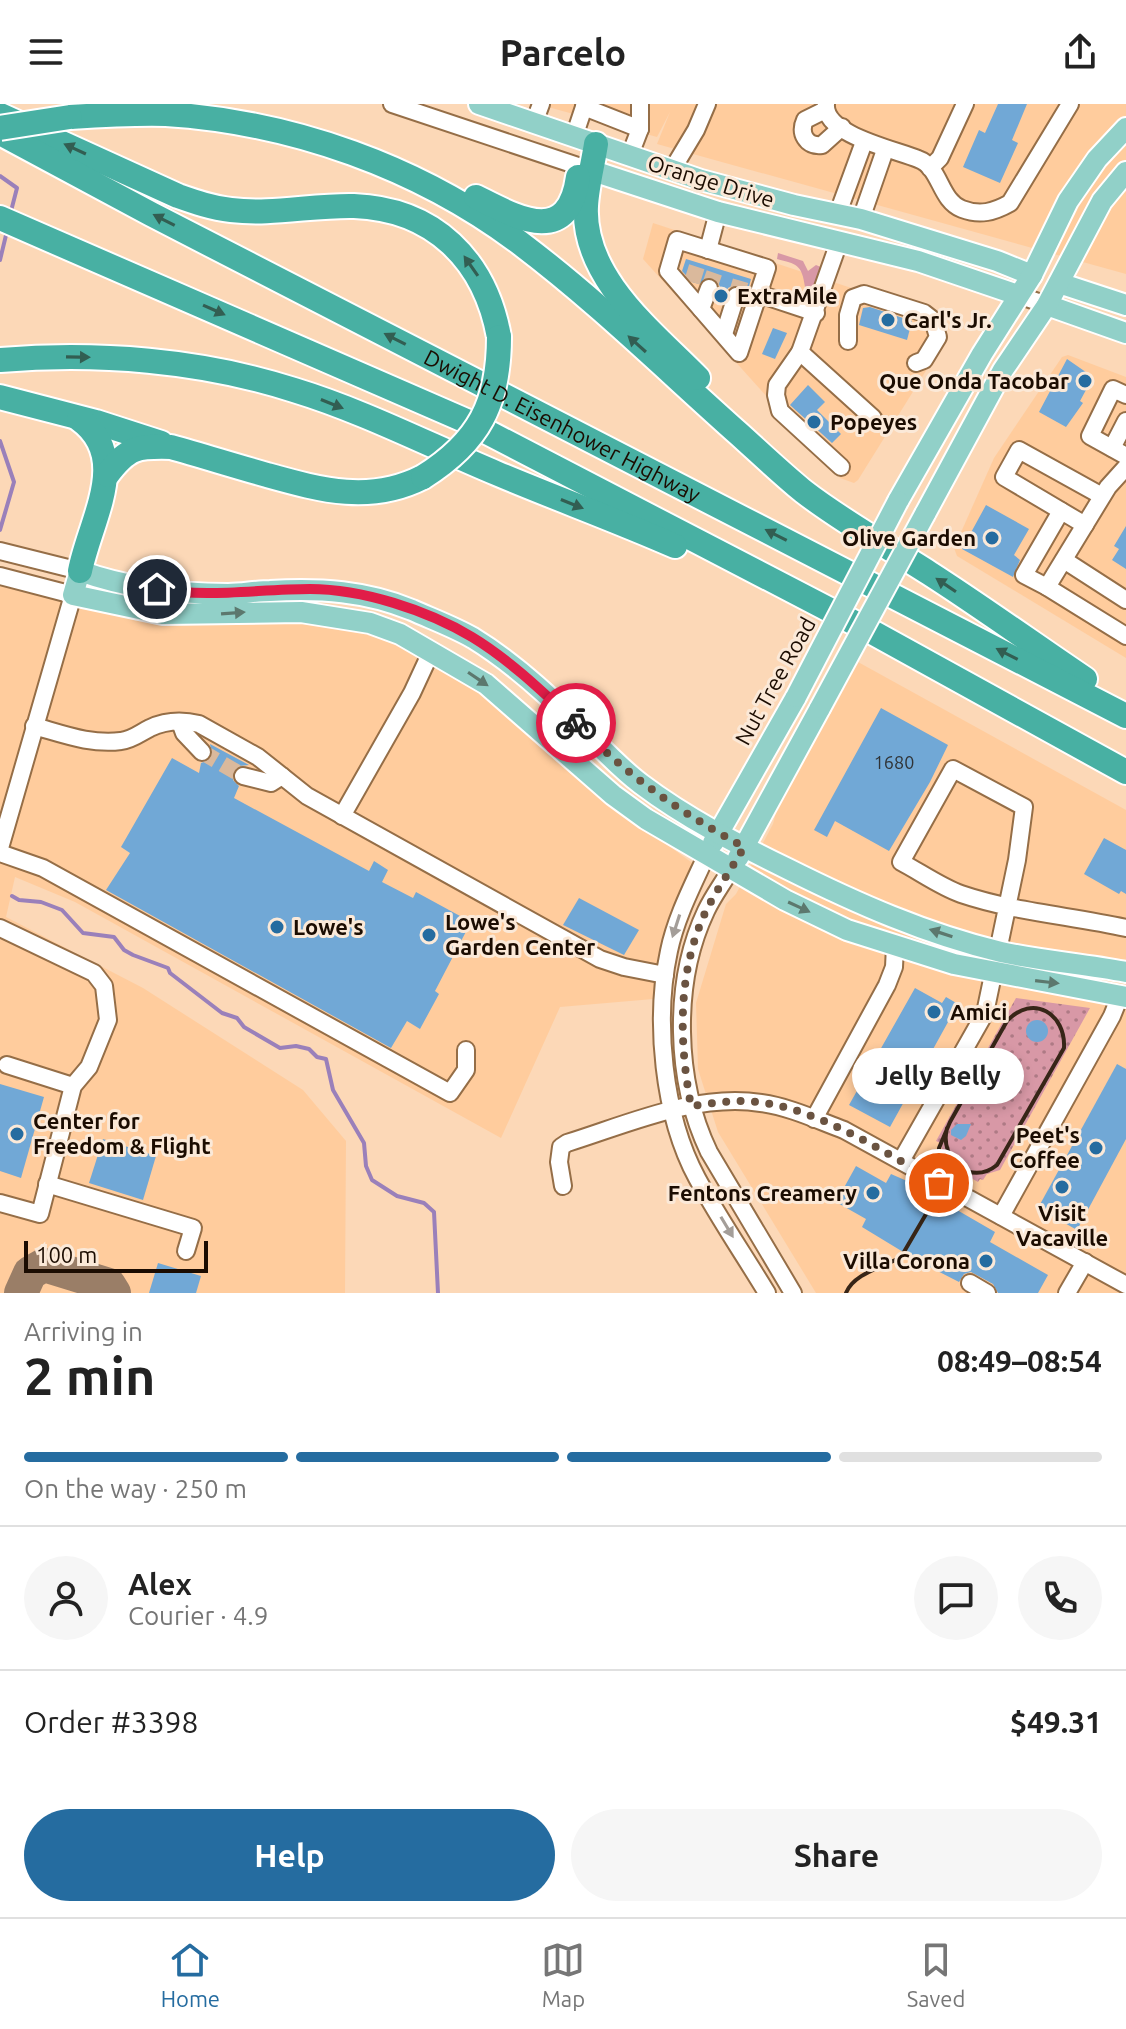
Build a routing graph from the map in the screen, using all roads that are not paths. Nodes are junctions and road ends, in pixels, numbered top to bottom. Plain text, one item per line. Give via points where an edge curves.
1 (392, 104) edge
2 (479, 104) edge
3 (640, 104) edge
4 (707, 104) edge
5 (965, 104) edge
6 (1070, 104) edge
7 (584, 105) edge
8 (417, 107) edge
9 (826, 107) edge
10 (537, 113) edge
11 (0, 115) edge
12 (262, 127) junction
13 (842, 127) junction
14 (1126, 128) edge
15 (640, 129) junction
16 (0, 130) edge
17 (584, 140) junction
18 (864, 142) junction
19 (885, 150) junction
20 (630, 155) junction
21 (586, 168) junction
22 (930, 168) junction
23 (672, 170) junction
24 (1126, 172) edge
25 (718, 212) junction
26 (838, 213) junction
27 (861, 219) junction
28 (10, 222) edge
29 (839, 242) junction
30 (709, 257) junction
31 (1032, 275) junction
32 (1059, 283) junction
33 (709, 288) tunnel mouth
34 (759, 294) junction
35 (1018, 295) junction
36 (736, 296) tunnel mouth
37 (1047, 305) junction
38 (1126, 305) edge
39 (701, 309) junction
40 (816, 313) junction
41 (1126, 333) edge
42 (724, 334) junction
43 (848, 341) dead end
44 (800, 352) junction
45 (0, 360) edge
46 (916, 363) dead end
47 (1126, 395) edge
48 (0, 397) edge
49 (873, 418) dead end
50 (79, 419) junction
51 (1126, 421) edge
52 (171, 447) junction
53 (1119, 452) edge
54 (841, 467) dead end
55 (1126, 467) edge
56 (107, 475) junction
57 (800, 489) junction
58 (1102, 496) junction
59 (1061, 511) junction
60 (1085, 525) junction
61 (0, 551) edge
62 (1064, 560) junction
63 (80, 571) junction
64 (0, 576) edge
65 (1047, 587) junction
66 (73, 595) junction
67 (1126, 600) edge
68 (872, 632) junction
69 (1126, 636) edge
70 (431, 652) junction
71 (1126, 708) edge
72 (1126, 716) edge
73 (180, 722) junction
74 (34, 726) junction
75 (202, 752) tunnel mouth
76 (1126, 772) edge
77 (243, 776) tunnel mouth
78 (282, 776) junction
79 (342, 816) junction
80 (719, 833) junction
81 (744, 847) junction
82 (0, 850) edge
83 (707, 854) junction
84 (731, 869) junction
85 (1007, 905) junction
86 (0, 928) edge
87 (1126, 928) edge
88 (895, 946) junction
89 (997, 951) junction
90 (1126, 972) edge
91 (995, 974) junction
92 (665, 975) junction
93 (1123, 996) edge
94 (466, 1050) dead end
95 (7, 1065) dead end
96 (73, 1086) junction
97 (691, 1106) junction
98 (674, 1110) junction
99 (814, 1119) junction
100 (901, 1161) junction
101 (47, 1184) junction
102 (563, 1186) dead end
103 (0, 1203) edge
104 (1001, 1216) junction
105 (186, 1251) dead end
106 (1085, 1262) junction
107 (970, 1283) dead end
108 (1126, 1285) edge
109 (767, 1293) edge
110 (793, 1293) edge
111 (987, 1293) edge
112 (1067, 1293) edge

1 - 8 street, Orange Drive
2 - 10 main road, Orange Drive
3 - 15 street
4 - 23 street
5 - 22 street
6 - 22 street via 1010,203 995,211 980,213 946,199
7 - 15 street
7 - 17 street
8 - 21 street, Orange Drive
9 - 13 street via 830,119
9 - 13 street via 803,124 809,143 822,145
10 - 17 main road, Orange Drive
52 -> 11 highway, bridge via 328,491 368,493 407,485 464,447 487,409 499,365 489,295 465,256 404,215 352,206 207,206
12 - 16 highway, bridge via 166,114 122,114
12 - 21 highway via 370,149 530,222 544,222 569,206
57 -> 12 highway via 521,243 430,186 369,160
13 - 18 street
14 - 31 main road, Nut Tree Road via 1068,201
15 - 20 street
72 -> 16 highway, Dwight D. Eisenhower Highway via 165,221
17 - 20 main road, Orange Drive
17 - 21 highway
18 - 19 street
18 - 26 street
19 - 22 street via 922,160
19 - 27 street
20 - 23 main road, Orange Drive
21 - 25 main road, Orange Drive
21 - 57 highway via 586,223 609,282
23 - 26 main road, Orange Drive
24 - 32 main road via 1102,201
25 - 29 main road, Orange Drive
25 - 30 street
26 - 27 main road, Orange Drive
27 - 31 main road, Orange Drive
28 -> 68 highway, Dwight D. Eisenhower Highway via 464,420
29 - 35 main road, Orange Drive via 918,261
29 - 40 street
30 - 34 street via 744,269 767,268
30 - 39 street via 677,240 668,271 690,288
31 - 32 street
31 - 35 main road, Nut Tree Road
32 - 37 main road
32 - 38 main road
33 - 39 street
34 - 40 street
34 - 42 street via 739,353
35 - 37 street
35 - 80 main road, Nut Tree Road, bridge via 898,501
36 - 42 street
37 - 41 main road
37 - 81 main road, bridge via 1003,370
39 - 42 street
40 - 44 street
43 - 46 street via 853,298 864,294 924,313 933,320 938,337 924,360
44 - 49 street
44 - 54 street via 777,385 780,411
45 -> 68 highway via 84,357 165,364 297,391
47 - 53 street via 1113,389 1090,436
48 - 50 highway
50 - 52 highway
50 - 56 highway via 102,442
51 - 53 street
52 - 56 highway via 130,450
55 - 58 street
56 - 63 highway
71 -> 57 highway
58 - 59 street via 1019,450 1004,477
58 - 60 street
59 - 60 street
59 - 65 street via 1024,575
60 - 62 street
61 - 63 street
62 - 65 street
62 - 67 street
63 - 66 main road
63 - 80 main road via 178,593 342,591 409,609 471,637 498,656 641,784
64 - 66 street
65 - 69 street
66 -> 70 main road via 163,614 262,611 338,617 385,628
66 - 74 street
68 - 76 highway, Dwight D. Eisenhower Highway
70 - 79 street
70 -> 83 main road via 486,684 613,795
73 - 74 street via 106,742
73 - 75 street
73 - 78 street via 199,724
74 - 82 street
77 - 78 street via 271,783
78 - 79 street
79 - 92 street via 600,959
80 - 81 main road
80 - 83 main road, Nut Tree Road
81 - 84 main road
89 -> 81 main road via 855,902
82 - 94 street via 43,868 450,1093 466,1070
83 - 84 main road
83 -> 92 street, Nut Tree Road via 679,917
84 -> 88 main road via 847,930
84 - 97 street via 707,910 688,975 682,1026
85 - 85 street via 958,893 901,862 953,769 1024,807
85 - 87 street
85 - 89 street
86 - 96 street via 94,973 104,986 108,1020 89,1067
88 - 91 main road
88 - 99 street via 887,985
89 - 90 main road
89 - 91 street
91 -> 93 main road
91 - 100 street via 985,1013
92 - 98 street, Nut Tree Road via 662,1030
93 - 104 street
95 - 96 street
96 - 101 street
97 - 98 street
97 - 99 street via 763,1103
97 - 110 street via 709,1152
98 - 102 street via 561,1147
98 -> 109 street, Nut Tree Road via 697,1177
99 - 100 street
100 - 104 street
101 - 103 street via 40,1214
101 - 105 street via 193,1228
104 - 106 street
106 - 108 street
106 - 112 street
107 - 111 street

